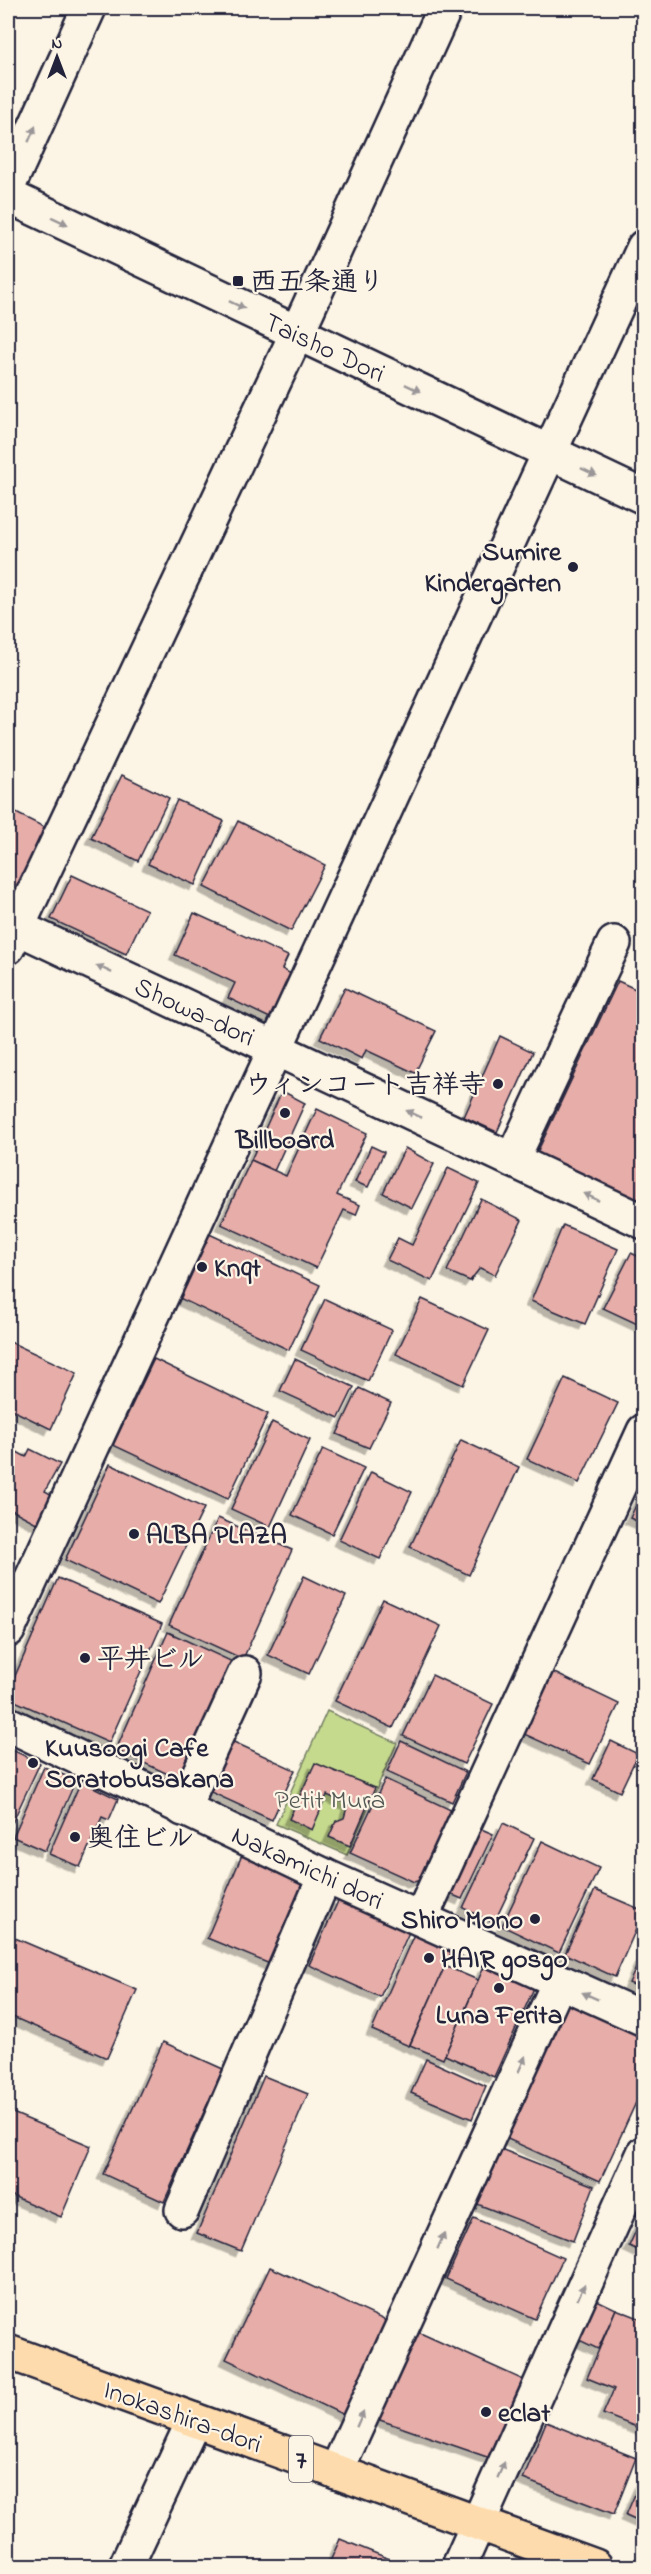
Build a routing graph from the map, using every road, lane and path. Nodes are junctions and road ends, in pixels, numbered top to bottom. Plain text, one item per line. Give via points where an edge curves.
1 (89, 8) edge
2 (445, 8) edge
3 (8, 187) edge
4 (8, 196) edge
5 (644, 247) edge
6 (297, 333) junction
7 (550, 453) junction
8 (644, 496) edge
9 (10, 932) edge
10 (614, 943) dead end
11 (275, 1049) junction
12 (512, 1160) junction
13 (644, 1222) edge
14 (644, 1431) edge
15 (8, 1630) edge
16 (245, 1673) dead end
17 (8, 1724) edge
18 (183, 1809) junction
19 (325, 1876) junction
20 (421, 1918) junction
21 (559, 1982) junction
22 (644, 2019) edge
23 (644, 2153) edge
24 (182, 2210) dead end
25 (8, 2352) edge
26 (194, 2420) junction
27 (336, 2472) junction
28 (477, 2524) junction
29 (126, 2566) edge
30 (459, 2566) edge
31 (595, 2566) edge

3 -> 1 street
2 - 6 street
4 -> 6 street, Taisho Dori
5 - 7 street
6 -> 7 street, Taisho Dori
6 - 9 street
7 -> 8 street, Taisho Dori
7 - 11 street
11 -> 9 street, Showa-dori
10 - 12 street
12 -> 11 street, Showa-dori
11 - 15 street
13 -> 12 street, Showa-dori
14 - 20 street
16 - 18 street
17 - 18 street, Nakamichi dori
18 - 19 street, Nakamichi dori
19 - 20 street, Nakamichi dori
19 - 24 street
20 - 21 street, Nakamichi dori
22 -> 21 street, Nakamichi dori
27 -> 21 street
28 -> 23 street
25 - 26 main road, Inokashira-dori / 7
26 - 27 main road, Inokashira-dori / 7
26 - 29 street
27 - 28 main road, Inokashira-dori / 7
28 - 30 street
28 - 31 main road, Inokashira-dori / 7

